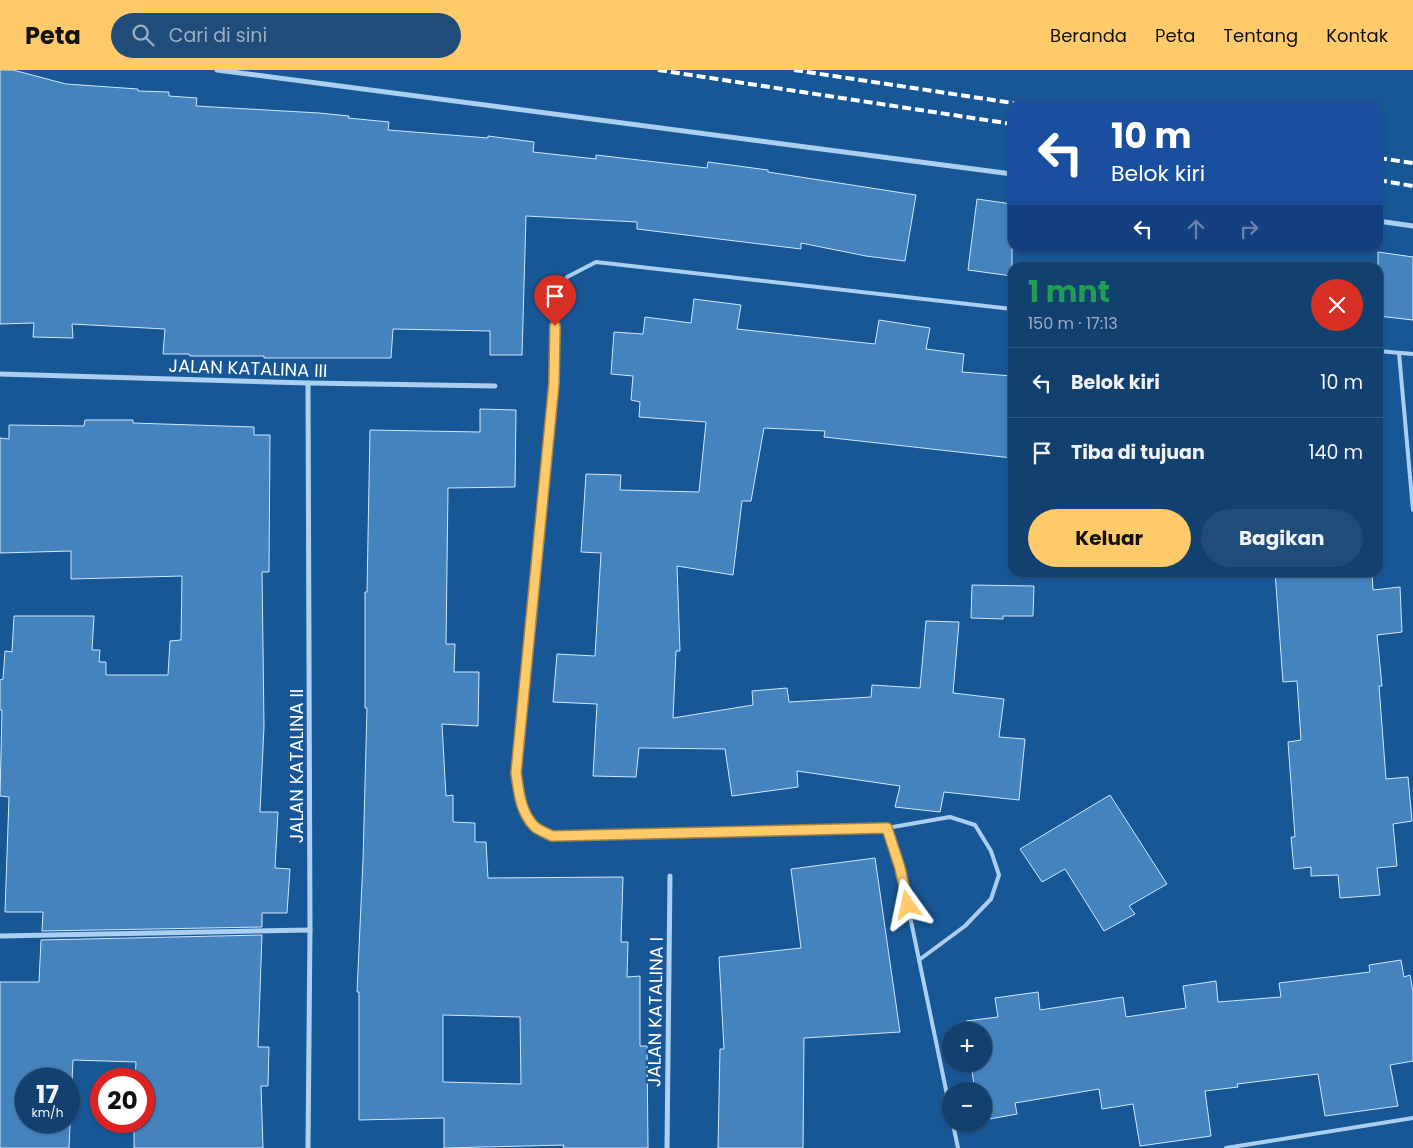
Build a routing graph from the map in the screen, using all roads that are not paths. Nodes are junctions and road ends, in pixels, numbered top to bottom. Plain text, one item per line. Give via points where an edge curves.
1 (217, 70) edge
2 (1008, 173) edge
3 (1383, 222) edge
4 (1413, 226) edge
5 (1008, 309) edge
6 (1383, 351) edge
7 (1400, 353) junction
8 (1413, 354) edge
9 (0, 374) edge
10 (308, 384) junction
11 (495, 386) dead end
12 (1413, 510) edge
13 (887, 828) junction
14 (670, 876) dead end
15 (310, 930) junction
16 (0, 936) edge
17 (919, 960) junction
18 (944, 1082) edge
19 (1413, 1118) edge
20 (955, 1132) edge
21 (308, 1148) edge
22 (667, 1148) edge
23 (958, 1148) edge
24 (1226, 1148) edge

1 - 2 street
3 - 4 street
5 - 13 lane via 596,262 567,277 556,308 554,383 516,773 522,806 534,827 552,836
6 - 7 lane
7 - 8 lane
7 - 12 lane
9 - 10 street, JALAN KATALINA III
10 - 11 street, JALAN KATALINA III
10 - 15 street, JALAN KATALINA II
13 - 17 lane via 900,868
13 - 17 lane via 950,817 975,825 991,851 999,875 992,899 965,926
14 - 22 street, JALAN KATALINA I
15 - 16 street
15 - 21 street, JALAN KATALINA II
17 - 18 lane
19 - 24 lane
20 - 23 lane

